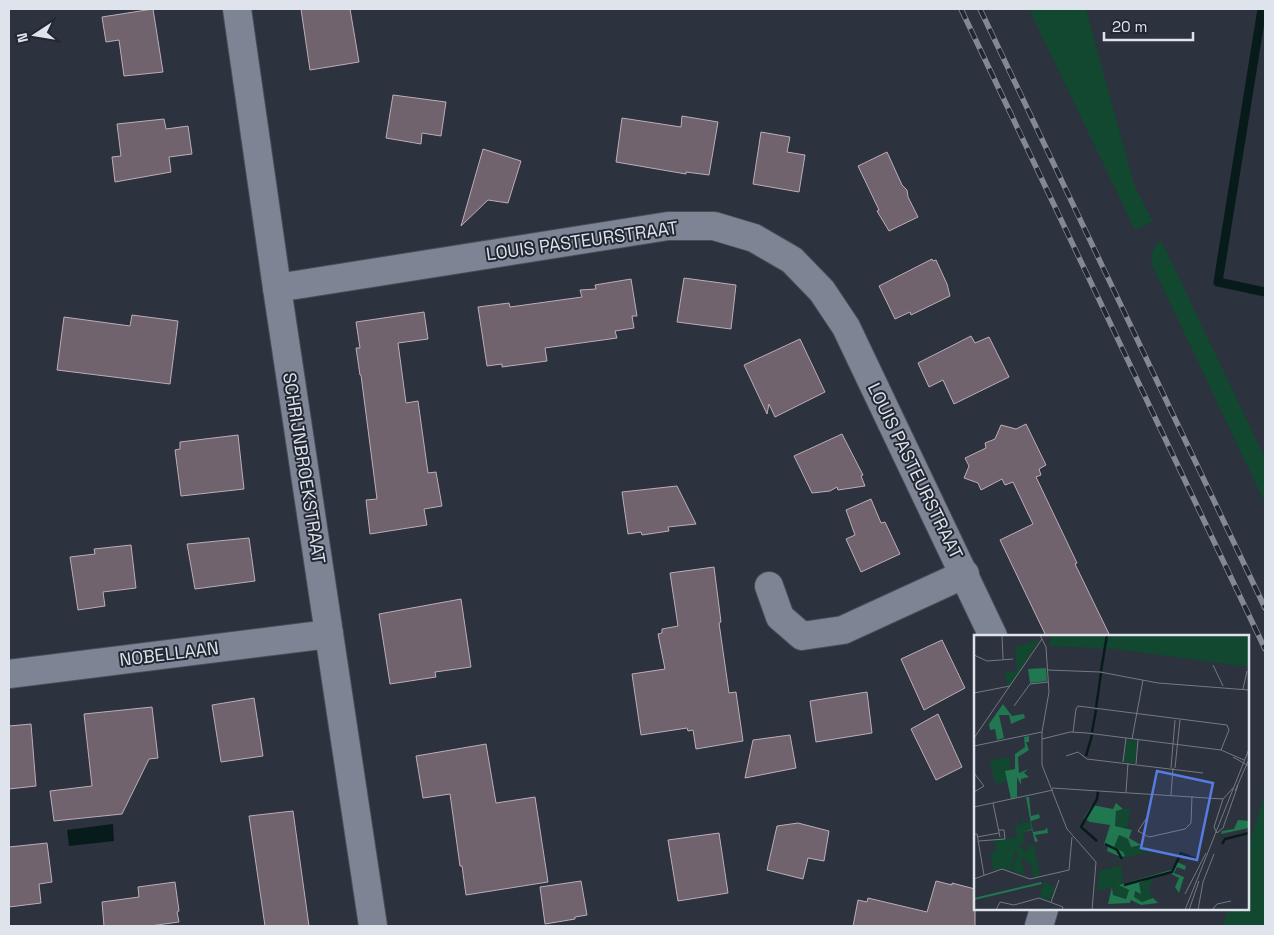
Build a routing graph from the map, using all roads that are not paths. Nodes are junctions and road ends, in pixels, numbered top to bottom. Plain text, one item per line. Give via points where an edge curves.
1 (237, 9) edge
2 (277, 288) junction
3 (965, 574) junction
4 (769, 586) dead end
5 (329, 634) junction
6 (993, 635) edge
7 (9, 674) edge
8 (1044, 910) edge
9 (373, 926) edge
10 (1039, 926) edge

1 - 2 street, SCHRIJNBROEKSTRAAT
2 - 3 street, LOUIS PASTEURSTRAAT via 668,226 714,226 754,238 792,260 822,291 846,328
2 - 5 street, SCHRIJNBROEKSTRAAT
3 - 4 street, LOUIS PASTEURSTRAAT via 843,630 802,636 780,617
3 - 6 street, LOUIS PASTEURSTRAAT
5 - 7 street, NOBELLAAN
5 - 9 street, SCHRIJNBROEKSTRAAT
8 - 10 street

